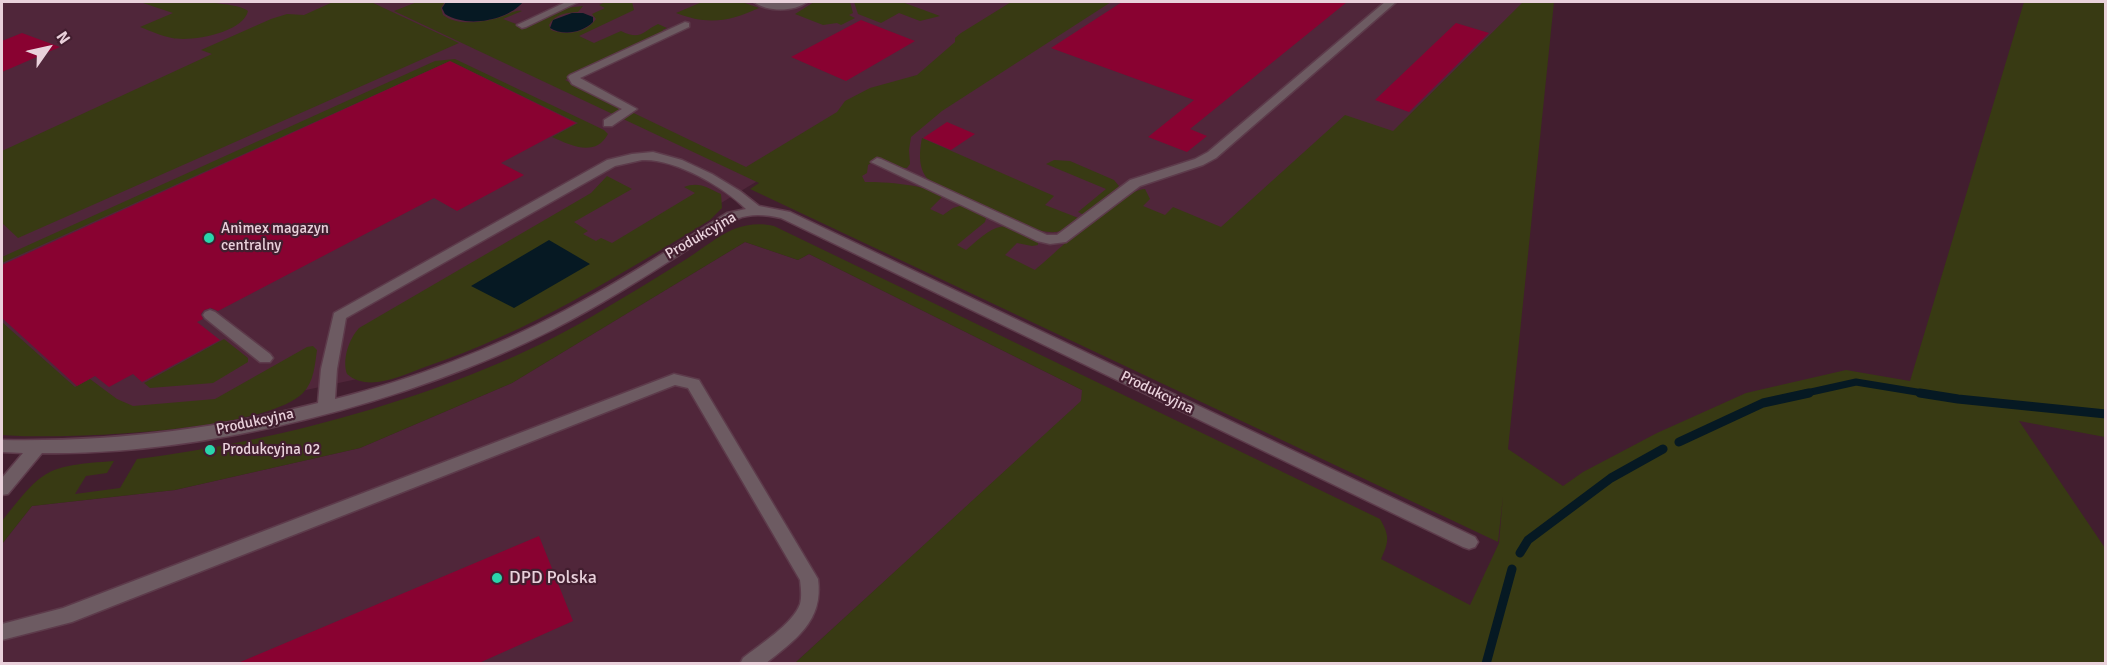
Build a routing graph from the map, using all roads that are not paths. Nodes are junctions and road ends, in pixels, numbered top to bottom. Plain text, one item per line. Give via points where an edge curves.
1 (573, 2) edge
2 (759, 2) edge
3 (802, 2) edge
4 (1391, 2) edge
5 (522, 25) dead end
6 (686, 25) dead end
7 (608, 123) dead end
8 (877, 162) dead end
9 (755, 210) junction
10 (210, 315) dead end
11 (266, 358) dead end
12 (326, 406) junction
13 (2, 446) edge
14 (36, 448) junction
15 (2, 489) edge
16 (1469, 542) dead end
17 (2, 632) edge
18 (750, 663) edge

1 - 5 street
2 - 3 street via 775,6
4 - 8 street via 1212,154 1135,183 1061,239 1042,238
6 - 7 street via 574,77 576,82 631,109
9 - 12 street, Produkcyjna via 732,216 572,313 522,338 437,372
9 - 12 street via 730,189 665,158 639,156 611,163 339,316
9 - 16 street, Produkcyjna via 785,215
10 - 11 street
12 - 14 street, Produkcyjna via 187,436
13 - 14 street, Produkcyjna
14 - 15 street
17 - 18 street via 65,616 674,379 693,384 809,579 808,607 786,634

